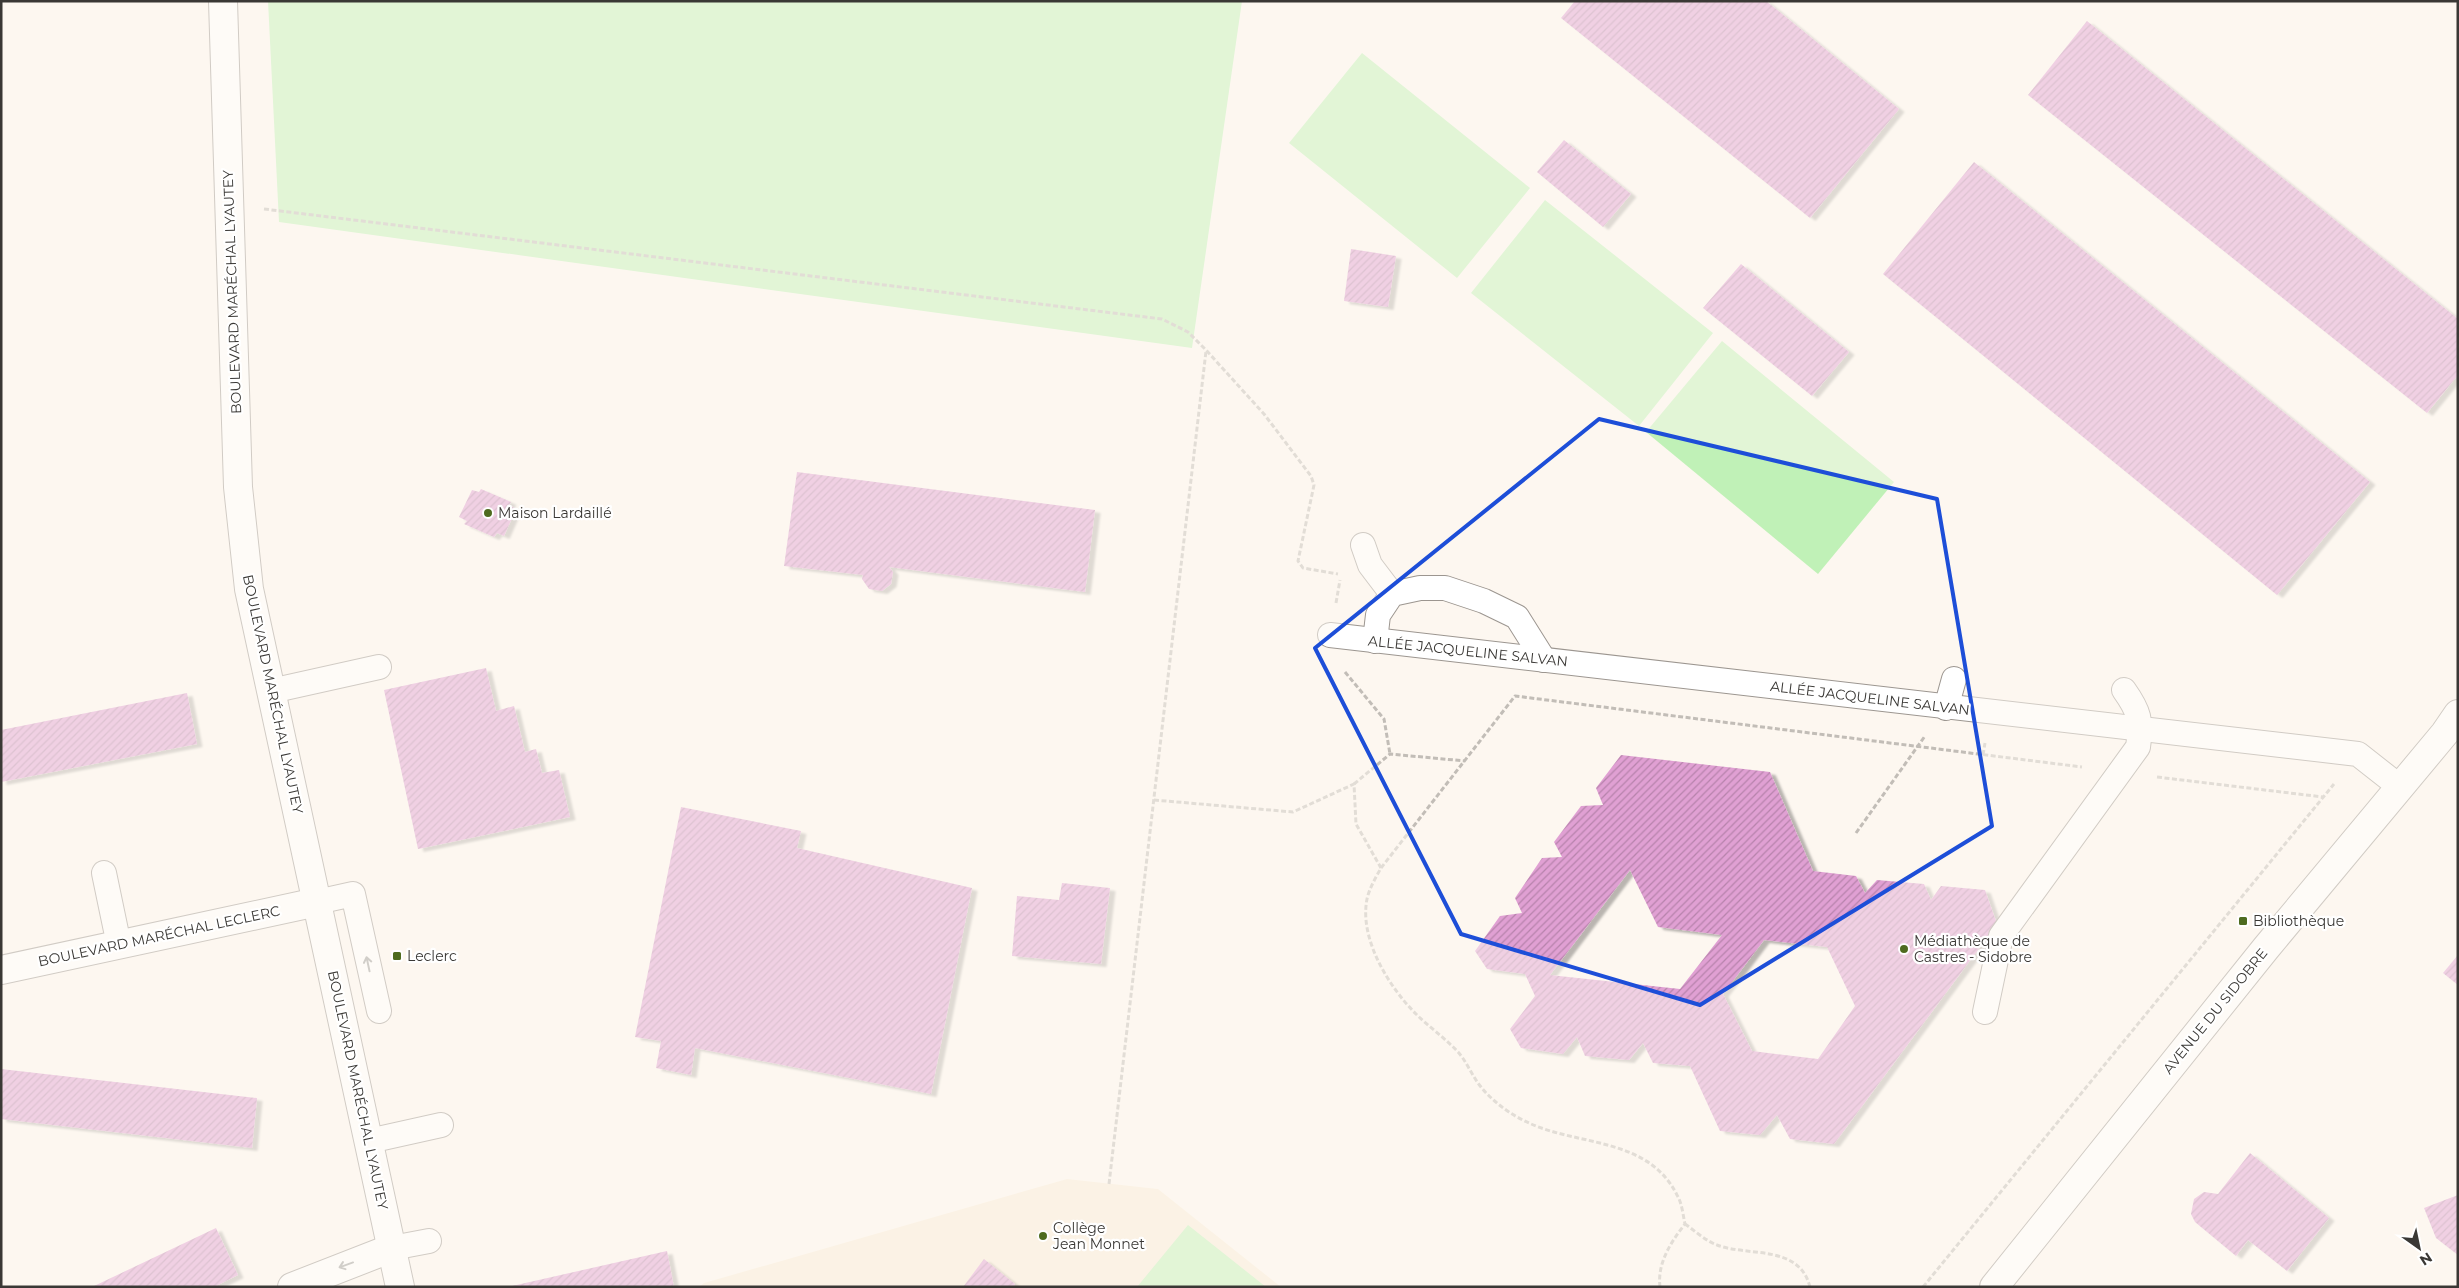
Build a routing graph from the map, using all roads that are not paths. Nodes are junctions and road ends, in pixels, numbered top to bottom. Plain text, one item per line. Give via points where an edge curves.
1 (223, 1) edge
2 (1363, 545) dead end
3 (1392, 594) junction
4 (1330, 635) road end
5 (1375, 641) junction
6 (1544, 660) junction
7 (380, 667) dead end
8 (1954, 679) dead end
9 (2124, 690) dead end
10 (270, 691) junction
11 (1946, 708) junction
12 (2454, 722) edge
13 (2141, 730) junction
14 (2400, 787) junction
15 (104, 873) dead end
16 (317, 902) junction
17 (119, 945) junction
18 (1, 970) edge
19 (379, 1011) dead end
20 (1985, 1012) dead end
21 (441, 1125) dead end
22 (368, 1141) junction
23 (429, 1240) dead end
24 (392, 1248) junction
25 (292, 1287) edge
26 (400, 1287) edge
27 (1994, 1287) edge

1 - 10 street, BOULEVARD MARÉCHAL LYAUTEY via 238,487 248,589
2 - 3 lane via 1370,565
3 - 5 lane via 1378,614
3 - 6 lane via 1420,588 1445,588 1484,601 1516,617
4 - 5 lane, ALLÉE JACQUELINE SALVAN
5 - 6 lane, ALLÉE JACQUELINE SALVAN
6 - 11 lane, ALLÉE JACQUELINE SALVAN
7 - 10 lane
8 - 11 lane
9 - 13 lane via 2138,710
10 - 16 street, BOULEVARD MARÉCHAL LYAUTEY
11 - 13 lane, ALLÉE JACQUELINE SALVAN
12 - 14 street, AVENUE DU SIDOBRE
13 - 14 lane, ALLÉE JACQUELINE SALVAN via 2358,754
13 - 20 lane via 2138,747 2001,936
14 - 27 street, AVENUE DU SIDOBRE via 2259,956
15 - 17 lane
16 - 17 street, BOULEVARD MARÉCHAL LECLERC
19 -> 16 lane via 353,894
16 - 22 street, BOULEVARD MARÉCHAL LYAUTEY
17 - 18 street, BOULEVARD MARÉCHAL LECLERC
21 - 22 lane
22 - 24 street, BOULEVARD MARÉCHAL LYAUTEY
23 - 24 lane
24 -> 25 street
24 - 26 street, BOULEVARD MARÉCHAL LYAUTEY

